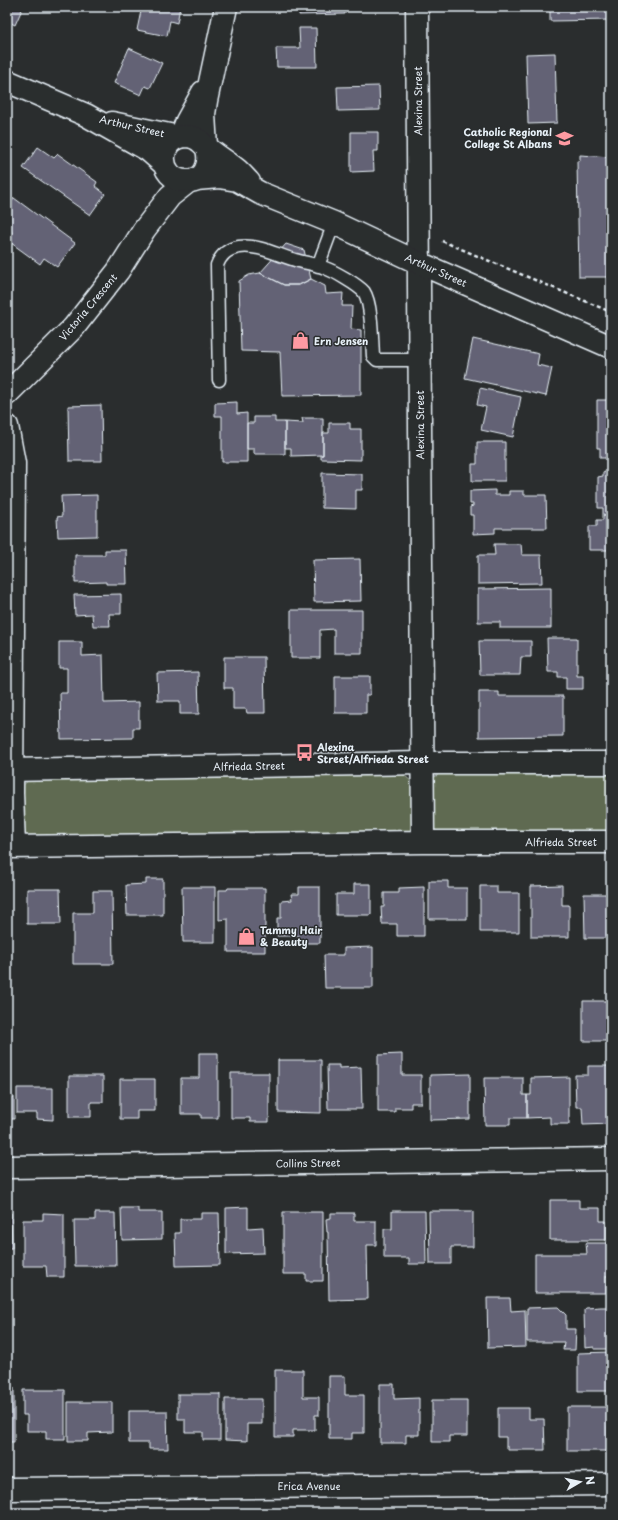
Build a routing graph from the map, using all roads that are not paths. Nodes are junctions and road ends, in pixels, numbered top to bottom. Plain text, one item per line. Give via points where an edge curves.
1 (226, 7) edge
2 (418, 7) edge
3 (211, 77) junction
4 (7, 81) edge
5 (86, 116) junction
6 (180, 137) junction
7 (206, 148) junction
8 (165, 166) junction
9 (193, 180) junction
10 (260, 193) junction
11 (334, 223) junction
12 (144, 230) junction
13 (419, 263) junction
14 (318, 266) junction
15 (611, 347) edge
16 (420, 360) junction
17 (219, 380) dead end
18 (7, 394) edge
19 (7, 426) edge
20 (423, 763) junction
21 (611, 763) edge
22 (10, 770) edge
23 (423, 842) junction
24 (611, 842) edge
25 (10, 847) edge
26 (610, 1160) edge
27 (7, 1167) edge
28 (611, 1484) edge
29 (7, 1489) edge

1 - 3 street
2 - 13 street, Alexina Street
3 - 6 street
3 - 7 street via 204,114
4 - 5 street, Arthur Street
5 - 6 street, Arthur Street
5 - 8 street, Arthur Street via 148,150
6 - 7 street via 190,136 199,140
6 - 8 street via 166,148
7 - 9 street via 208,166 203,174
7 - 10 street via 237,169
8 - 9 street via 175,178 182,181
8 - 12 street, Victoria Crescent
9 - 10 street via 219,177 237,180
9 - 12 street, Victoria Crescent via 170,196
10 - 11 street, Arthur Street
11 - 13 street, Arthur Street
11 - 14 lane
12 - 18 street, Victoria Crescent via 118,271 74,327
13 - 15 street, Arthur Street
13 - 16 street, Alexina Street
14 - 16 lane via 336,273 364,292 369,307 373,356 377,360
14 - 17 lane via 251,246 228,250 221,256 217,265
16 - 20 street, Alexina Street
19 - 22 street via 14,463
20 - 21 street, Alfrieda Street
20 - 22 street, Alfrieda Street
20 - 23 street, Alexina Street
22 - 25 street
23 - 24 street, Alfrieda Street
23 - 25 street, Alfrieda Street
26 - 27 street, Collins Street
28 - 29 street, Erica Avenue

